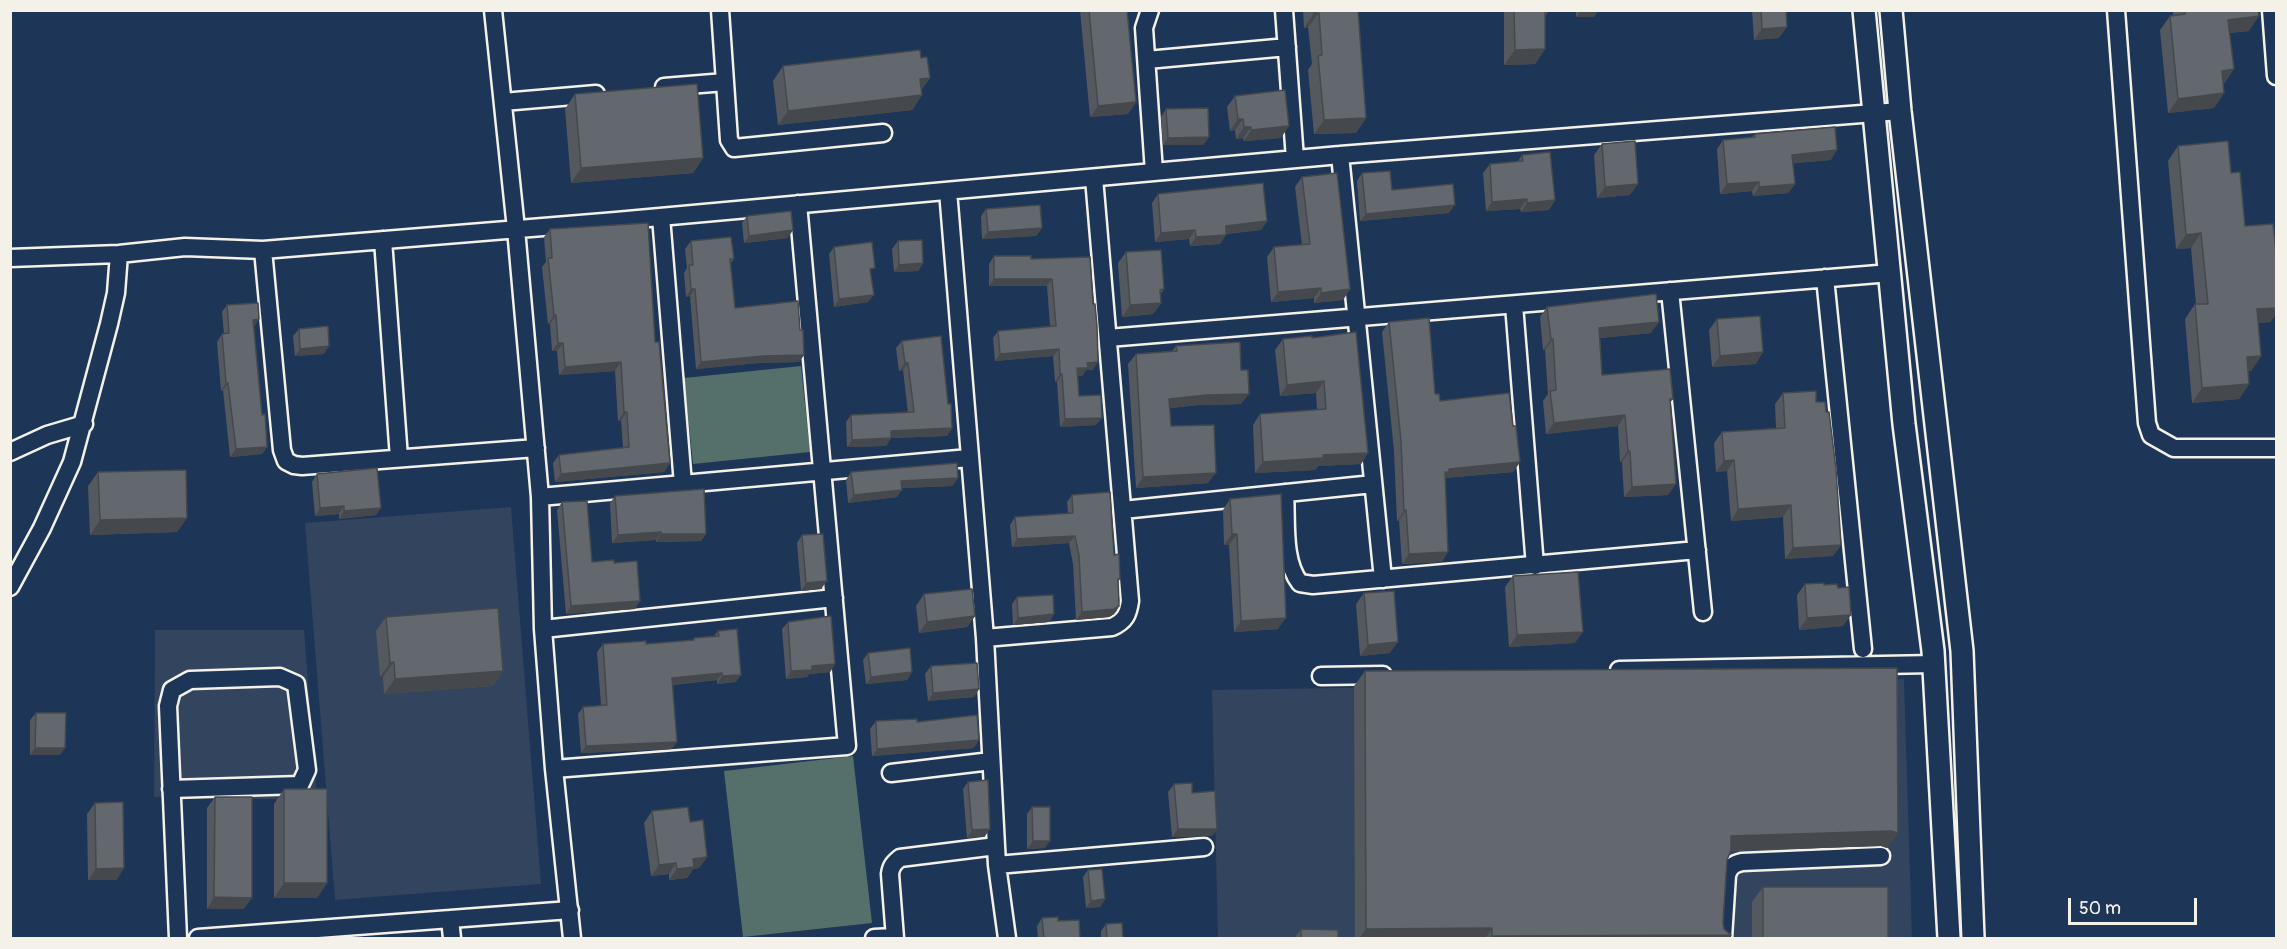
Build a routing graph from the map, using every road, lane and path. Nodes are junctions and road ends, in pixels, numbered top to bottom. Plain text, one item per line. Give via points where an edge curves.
1 (493, 10) edge
2 (720, 10) edge
3 (1150, 10) edge
4 (1284, 10) edge
5 (1864, 10) edge
6 (1891, 10) edge
7 (2116, 10) edge
8 (2271, 10) edge
9 (1287, 47) junction
10 (1147, 60) junction
11 (2277, 76) edge
12 (725, 82) junction
13 (644, 89) edge
14 (609, 93) edge
15 (503, 102) junction
16 (1900, 111) junction
17 (1873, 113) junction
18 (883, 133) dead end
19 (1340, 155) junction
20 (1295, 159) junction
21 (1154, 172) junction
22 (1094, 177) junction
23 (948, 191) junction
24 (798, 204) junction
25 (660, 217) junction
26 (516, 229) junction
27 (383, 240) junction
28 (263, 250) junction
29 (119, 254) junction
30 (10, 258) edge
31 (1890, 273) junction
32 (1825, 278) junction
33 (1671, 291) junction
34 (1514, 304) junction
35 (1357, 318) junction
36 (1108, 338) junction
37 (84, 424) junction
38 (536, 448) junction
39 (2277, 448) edge
40 (10, 452) edge
41 (399, 458) junction
42 (969, 458) junction
43 (821, 471) junction
44 (683, 484) junction
45 (1373, 484) junction
46 (1285, 493) junction
47 (540, 497) junction
48 (1123, 510) junction
49 (1697, 550) junction
50 (1535, 566) junction
51 (1383, 579) junction
52 (10, 587) edge
53 (834, 598) junction
54 (1703, 612) dead end
55 (543, 629) junction
56 (985, 638) junction
57 (1863, 649) dead end
58 (1934, 664) junction
59 (1603, 670) edge
60 (1403, 675) edge
61 (1321, 676) dead end
62 (991, 761) junction
63 (554, 768) junction
64 (891, 772) dead end
65 (171, 789) junction
66 (996, 846) junction
67 (1204, 847) dead end
68 (1881, 856) dead end
69 (997, 865) junction
70 (570, 910) junction
71 (450, 919) junction
72 (267, 936) edge
73 (895, 938) edge
74 (178, 939) edge
75 (198, 939) edge
76 (452, 939) edge
77 (572, 939) edge
78 (873, 939) edge
79 (1007, 939) edge
80 (1723, 939) edge
81 (1949, 939) edge
82 (1973, 939) edge

1 - 15 street
2 - 12 street
3 - 10 street via 1144,28
4 - 9 street
5 - 17 main road
6 - 16 main road
7 - 39 street via 2146,423 2151,435 2174,448
8 - 11 street
9 - 10 street
9 - 20 street
10 - 21 street
12 - 13 street
12 - 18 street via 729,140 734,148
14 - 15 street
15 - 26 street
16 - 17 street
16 - 82 main road via 1962,651
17 - 19 street
17 - 31 main road
19 - 20 street
19 - 35 street
20 - 21 street
21 - 22 street
22 - 23 street
22 - 36 street
23 - 24 street
23 - 42 street
24 - 25 street
24 - 43 street
25 - 26 street
25 - 44 street
26 - 27 street
26 - 38 street
27 - 28 street
27 - 41 street
28 - 29 street via 185,247
28 - 41 street via 286,461 302,466
29 - 30 street
29 - 37 street via 116,293
31 - 32 street
31 - 58 main road
32 - 33 street
32 - 57 street
33 - 34 street
33 - 49 street
34 - 35 street
34 - 50 street
35 - 36 street
35 - 45 street
36 - 48 street
37 - 40 street
37 - 52 street via 46,520
38 - 41 street
38 - 47 street
42 - 43 street
42 - 56 street
43 - 44 street
43 - 53 street
44 - 47 street
45 - 46 street
45 - 51 street
46 - 48 street
46 - 51 street via 1289,560 1300,584
47 - 55 street
48 - 56 street via 1130,601 1123,622 1112,627
49 - 50 street
49 - 54 street
50 - 51 street
53 - 55 street
53 - 63 street via 847,746
55 - 63 street
56 - 62 street
58 - 59 street
58 - 81 main road
60 - 61 street
62 - 64 street
62 - 66 street
63 - 70 street
65 - 65 street via 168,706 172,690 190,680 280,677 296,684 307,770 300,785
65 - 74 street
66 - 69 street
66 - 73 street via 900,858 895,862 890,874
67 - 69 street
68 - 80 street via 1734,864 1727,874
69 - 79 street
70 - 71 street
70 - 77 street
71 - 72 street
71 - 76 street
72 - 75 street
73 - 78 street

